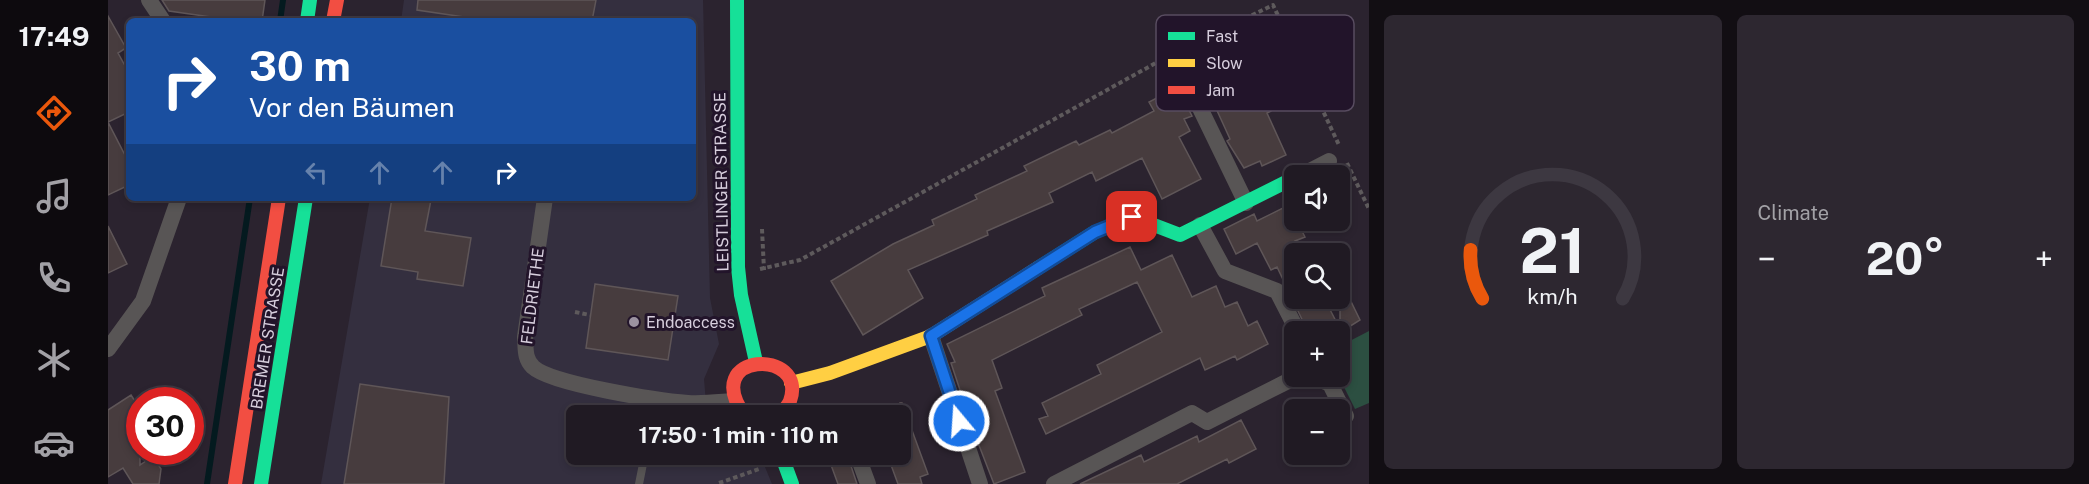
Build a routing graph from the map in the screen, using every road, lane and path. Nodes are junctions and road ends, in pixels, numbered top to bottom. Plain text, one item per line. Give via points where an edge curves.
1 (149, 0) edge
2 (310, 0) edge
3 (337, 0) edge
4 (737, 0) edge
5 (1252, 15) edge
6 (1278, 15) edge
7 (161, 18) edge
8 (307, 18) edge
9 (334, 18) edge
10 (1156, 63) edge
11 (1201, 111) edge
12 (1323, 111) edge
13 (1329, 161) dead end
14 (1321, 165) edge
15 (1284, 183) edge
16 (178, 201) edge
17 (279, 201) edge
18 (306, 201) edge
19 (545, 201) edge
20 (1246, 203) junction
21 (1369, 209) edge
22 (1200, 225) junction
23 (764, 270) dead end
24 (575, 312) dead end
25 (590, 315) dead end
26 (1292, 321) edge
27 (931, 336) junction
28 (108, 349) edge
29 (756, 362) junction
30 (791, 383) junction
31 (1284, 383) edge
32 (656, 398) junction
33 (734, 401) junction
34 (654, 405) edge
35 (737, 405) edge
36 (787, 405) edge
37 (643, 465) edge
38 (758, 465) edge
39 (785, 465) edge
40 (861, 465) edge
41 (719, 483) edge
42 (235, 484) edge
43 (261, 484) edge
44 (639, 484) edge
45 (792, 484) edge
46 (868, 484) edge
47 (980, 484) edge
48 (1054, 484) edge

1 - 7 street
2 - 8 street
3 - 9 street
4 - 29 street, LEISTLINGER STRASSE via 738,267
5 - 6 path via 1273,5
10 - 23 path via 800,260
11 - 20 street
12 - 21 path
13 - 14 street
15 - 20 street
16 - 28 street via 143,301
17 - 42 street, BREMER STRASSE
18 - 43 street, BREMER STRASSE
19 - 32 street, FELDRIETHE via 525,337 528,360 553,378
20 - 22 street
22 - 26 street via 1225,271 1277,291
22 - 27 street via 1180,235 1132,217 1095,232
24 - 25 path
27 - 30 street
27 - 47 street
29 - 30 street via 777,366
29 - 33 street via 738,372 732,391
30 - 36 street
31 - 48 street via 1207,422 1192,413
32 - 33 street, FELDRIETHE via 689,403
32 - 34 lane
33 - 35 street
37 - 44 lane
38 - 41 path via 759,469
39 - 45 street
40 - 46 street

